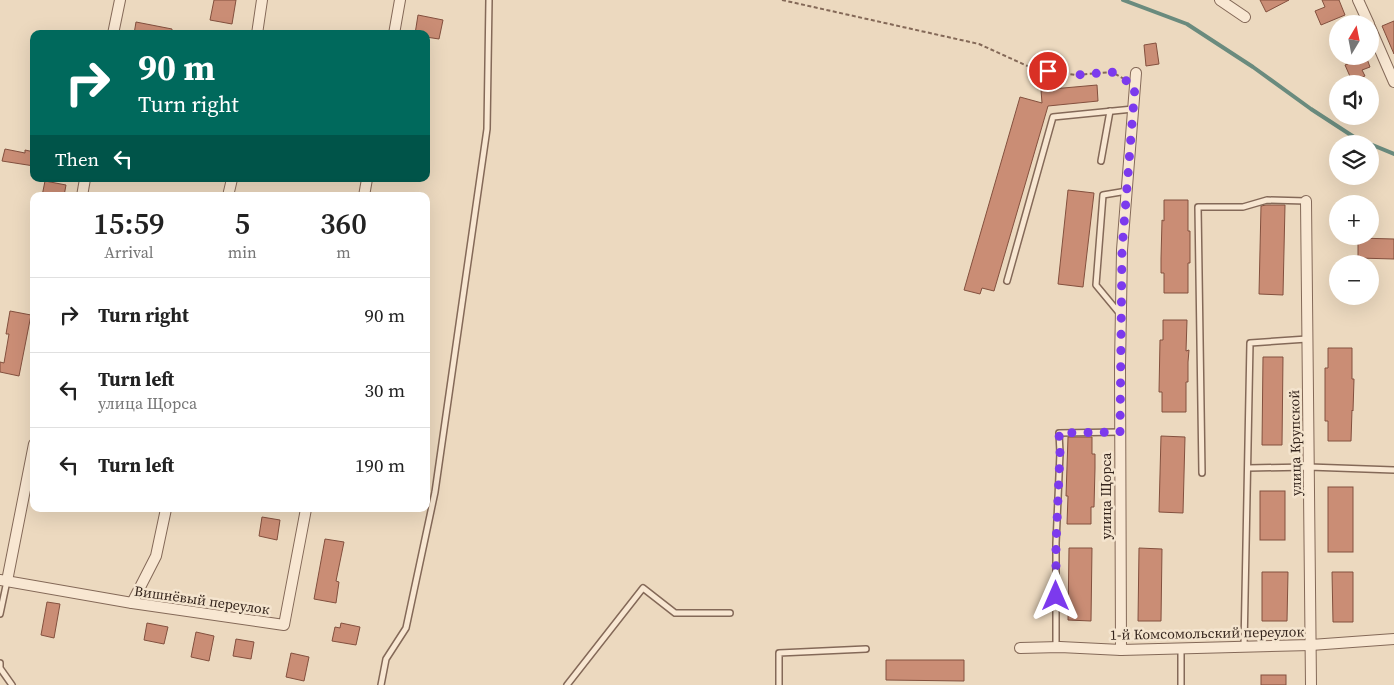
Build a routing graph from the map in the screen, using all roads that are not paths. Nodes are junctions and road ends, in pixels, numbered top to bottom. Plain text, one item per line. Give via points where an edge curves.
1 (120, 0) edge
2 (262, 0) edge
3 (400, 0) edge
4 (489, 0) edge
5 (1220, 0) edge
6 (1358, 0) edge
7 (1365, 15) edge
8 (1245, 17) dead end
9 (114, 30) edge
10 (258, 30) edge
11 (395, 30) edge
12 (1379, 48) edge
13 (1136, 73) dead end
14 (1394, 82) edge
15 (1133, 109) junction
16 (1110, 111) junction
17 (1101, 161) dead end
18 (1127, 191) junction
19 (1306, 201) joint
20 (1007, 281) dead end
21 (1120, 315) junction
22 (1307, 339) junction
23 (1120, 432) junction
24 (30, 462) edge
25 (1309, 467) junction
26 (1248, 468) junction
27 (1394, 470) edge
28 (1202, 473) dead end
29 (165, 512) edge
30 (305, 512) edge
31 (4, 580) edge
32 (132, 603) junction
33 (730, 613) dead end
34 (0, 614) edge
35 (1394, 639) edge
36 (1311, 645) junction
37 (1244, 647) junction
38 (1020, 648) dead end
39 (1056, 648) junction
40 (1181, 648) junction
41 (866, 649) dead end
42 (1121, 650) junction
43 (0, 663) edge
44 (12, 685) edge
45 (381, 685) edge
46 (567, 685) edge
47 (779, 685) edge
48 (1181, 685) edge
49 (1311, 685) edge

1 - 9 street
2 - 10 street
3 - 11 street
4 - 45 lane via 488,129 435,492 406,628 386,659
5 - 8 street
6 - 7 street
12 - 14 street
13 - 15 street, улица Щорса
15 - 16 lane
15 - 18 street, улица Щорса
16 - 17 lane
16 - 20 lane via 1052,117
18 - 21 street, улица Щорса
18 - 21 lane via 1103,195 1096,285
19 - 22 street, улица Крупской
19 - 28 lane via 1268,200 1243,207 1198,207
21 - 23 street, улица Щорса
22 - 25 street, улица Крупской
22 - 26 lane via 1250,343
23 - 39 lane via 1059,433
23 - 42 street, улица Щорса
24 - 31 street
25 - 26 lane
25 - 27 lane
25 - 36 street, улица Крупской
26 - 37 lane
29 - 32 street via 156,556
30 - 32 street, Вишнёвый переулок via 284,626
31 - 32 street, Вишнёвый переулок
31 - 34 lane
33 - 46 lane via 675,613 644,588
35 - 36 street, 1-й Комсомольский переулок
36 - 37 street, 1-й Комсомольский переулок
36 - 49 street, улица Крупской
37 - 40 street, 1-й Комсомольский переулок
38 - 39 street, 1-й Комсомольский переулок
39 - 42 street, 1-й Комсомольский переулок
40 - 42 street, 1-й Комсомольский переулок
40 - 48 lane
41 - 47 lane via 780,653
43 - 44 lane

